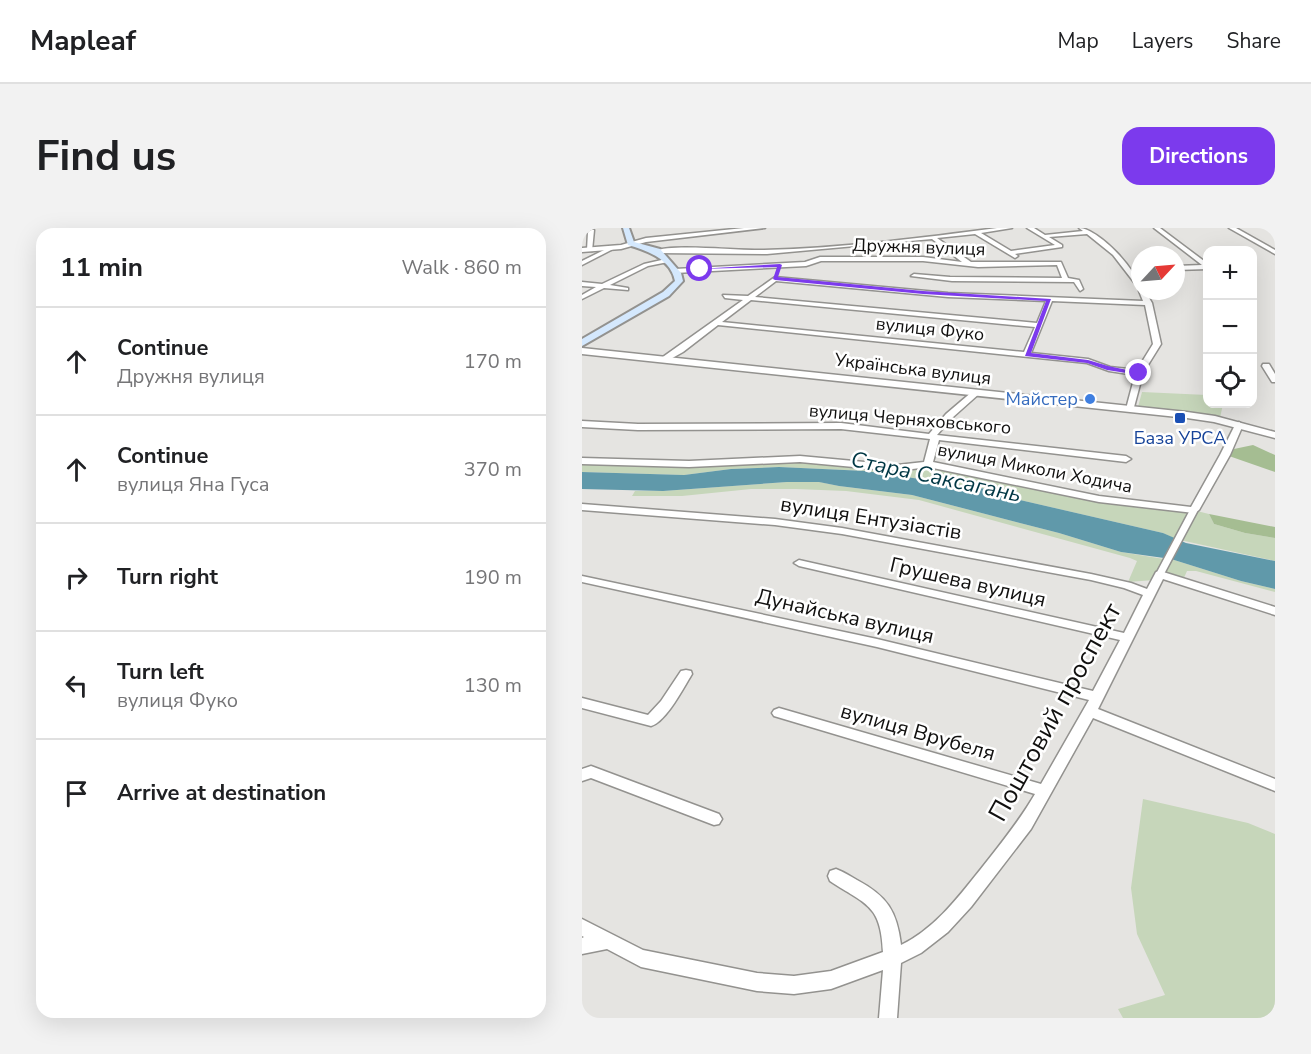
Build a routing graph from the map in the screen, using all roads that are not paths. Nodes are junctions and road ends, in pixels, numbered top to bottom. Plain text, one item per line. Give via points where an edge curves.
1 (626, 228) edge
2 (762, 228) edge
3 (1009, 228) edge
4 (1030, 228) edge
5 (1082, 228) edge
6 (1157, 228) edge
7 (1232, 228) edge
8 (582, 230) edge
9 (976, 232) junction
10 (1089, 232) junction
11 (1045, 236) junction
12 (931, 237) junction
13 (631, 243) junction
14 (612, 248) junction
15 (586, 250) edge
16 (657, 251) junction
17 (1010, 252) junction
18 (1275, 252) edge
19 (666, 261) junction
20 (582, 263) edge
21 (962, 263) junction
22 (1203, 263) edge
23 (970, 264) junction
24 (1029, 264) junction
25 (780, 265) junction
26 (1203, 267) edge
27 (1185, 268) edge
28 (1130, 270) edge
29 (675, 272) junction
30 (914, 276) dead end
31 (775, 279) junction
32 (952, 279) junction
33 (1066, 280) junction
34 (582, 284) edge
35 (603, 286) junction
36 (626, 289) dead end
37 (1080, 290) dead end
38 (948, 295) junction
39 (725, 296) dead end
40 (582, 297) edge
41 (750, 298) junction
42 (1049, 300) junction
43 (1147, 300) edge
44 (1149, 303) junction
45 (716, 323) junction
46 (1038, 325) junction
47 (582, 343) edge
48 (582, 351) edge
49 (1027, 355) junction
50 (664, 359) junction
51 (1266, 366) dead end
52 (1139, 373) junction
53 (1275, 380) edge
54 (976, 393) junction
55 (1130, 409) junction
56 (582, 424) edge
57 (1239, 425) junction
58 (932, 435) junction
59 (1275, 435) edge
60 (1126, 459) dead end
61 (582, 462) edge
62 (928, 464) junction
63 (582, 507) edge
64 (1194, 510) junction
65 (800, 563) dead end
66 (1164, 567) junction
67 (582, 579) edge
68 (1150, 594) junction
69 (1275, 611) edge
70 (1128, 638) junction
71 (687, 674) dead end
72 (582, 703) edge
73 (1094, 704) junction
74 (779, 712) dead end
75 (582, 775) edge
76 (1275, 785) edge
77 (1046, 791) junction
78 (714, 819) dead end
79 (836, 876) dead end
80 (582, 927) edge
81 (607, 941) junction
82 (582, 946) edge
83 (892, 958) junction
84 (888, 1018) edge

1 - 13 main road
2 - 13 street
3 - 9 street
4 - 11 street
5 - 10 street
6 - 22 street
7 - 18 street
8 - 15 street via 591,230
9 - 12 street
9 - 17 street
10 - 11 street
10 - 28 street
11 - 17 street via 1060,246
12 - 16 street via 780,252
12 - 23 street
13 - 14 street
13 - 16 main road
14 - 15 street
14 - 20 street
16 - 19 main road
17 - 24 street
19 - 29 main road
19 - 35 street via 646,265
21 - 23 street, Дружня вулиця
21 - 25 street, Дружня вулиця via 840,259
21 - 32 street
23 - 24 street, Дружня вулиця
24 - 33 street, Дружня вулиця via 1059,263
25 - 29 street, Дружня вулиця
25 - 31 street
26 - 27 street
29 - 47 main road via 679,279 675,288
30 - 32 street
31 - 38 street
31 - 41 street
32 - 33 street
32 - 38 street
33 - 37 street via 1076,280
34 - 35 street
35 - 36 street
35 - 40 street
38 - 42 street
39 - 41 street
41 - 45 street
41 - 46 street
42 - 44 street
42 - 46 street
43 - 44 street
44 - 52 street via 1157,344
45 - 49 street, вулиця Фуко
45 - 50 street
46 - 49 street
48 - 50 street, Українська вулиця
49 - 52 street, вулиця Фуко
50 - 54 street, Українська вулиця
51 - 53 street
52 - 55 street
54 - 55 street, Українська вулиця
54 - 58 street
55 - 57 street, Українська вулиця
56 - 58 street, вулиця Черняховського via 810,425
57 - 59 street, Українська вулиця
57 - 64 street, Поштовий проспект
58 - 60 street, вулиця Черняховського
58 - 62 street via 935,440
61 - 62 street, вулиця Миколи Ходича via 689,464 800,459 897,468
62 - 64 street, вулиця Миколи Ходича via 1099,499
63 - 68 street, вулиця Ентузіастів via 842,531 1091,577
64 - 66 street, Поштовий проспект
65 - 70 street, Грушева вулиця
66 - 68 street, Поштовий проспект
66 - 69 street
67 - 73 street, Дунайська вулиця via 878,642
68 - 70 street, Поштовий проспект
70 - 73 street, Поштовий проспект
71 - 72 street via 651,721
73 - 76 street, Дунайська вулиця
73 - 77 street, Поштовий проспект
74 - 77 street, вулиця Врубеля
75 - 78 street via 591,772
77 - 83 street, Поштовий проспект via 1026,824 965,902 915,947
79 - 83 street via 880,905 891,930
80 - 81 street, Поштовий проспект
81 - 82 street
81 - 83 street, Поштовий проспект via 641,958 757,982 795,985 831,980
83 - 84 street

